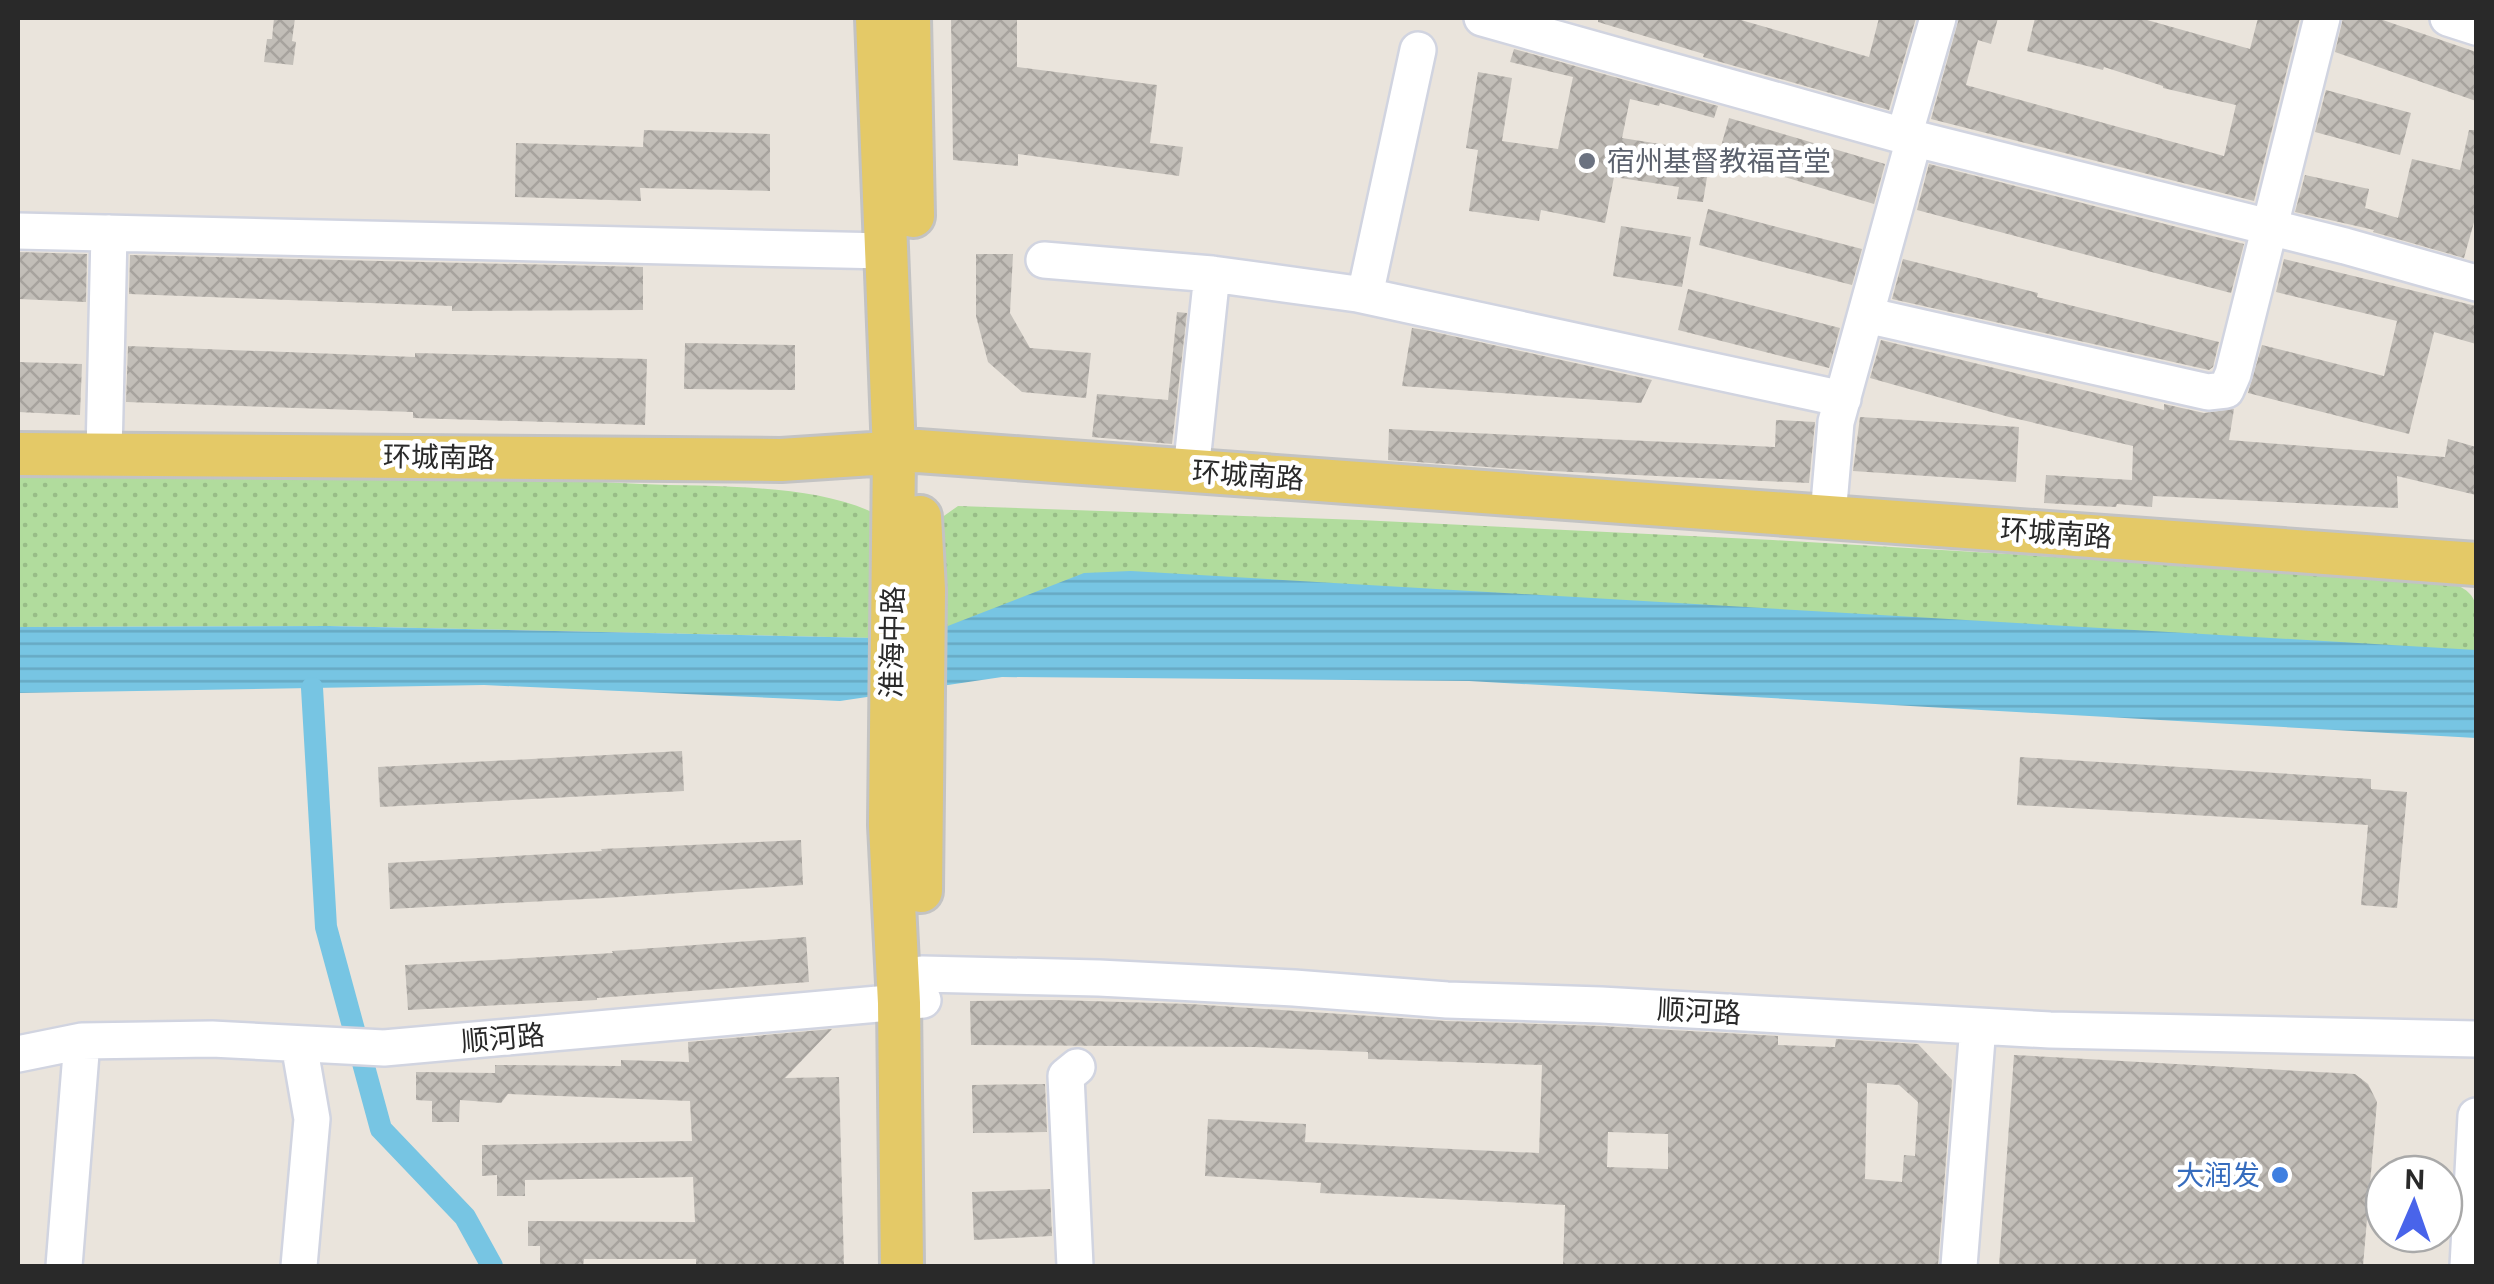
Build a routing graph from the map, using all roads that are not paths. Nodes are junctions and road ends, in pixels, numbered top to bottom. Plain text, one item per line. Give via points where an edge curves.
1 (877, 18) edge
2 (910, 18) edge
3 (1482, 18) edge
4 (1938, 18) edge
5 (2322, 18) edge
6 (2448, 18) edge
7 (2476, 27) edge
8 (1418, 50) dead end
9 (1909, 137) junction
10 (2268, 227) junction
11 (18, 231) edge
12 (109, 233) junction
13 (886, 251) junction
14 (1044, 260) dead end
15 (1212, 274) junction
16 (2476, 283) edge
17 (1364, 296) junction
18 (1866, 315) junction
19 (1843, 398) junction
20 (906, 452) junction
21 (18, 454) edge
22 (104, 454) junction
23 (1191, 471) junction
24 (1828, 516) junction
25 (2476, 564) edge
26 (914, 992) junction
27 (1978, 1026) junction
28 (2476, 1039) edge
29 (82, 1041) junction
30 (305, 1044) junction
31 (18, 1054) edge
32 (1077, 1067) dead end
33 (2476, 1116) edge
34 (64, 1266) edge
35 (299, 1266) edge
36 (902, 1266) edge
37 (926, 1266) edge
38 (1075, 1266) edge
39 (1959, 1266) edge
40 (2468, 1266) edge

1 - 13 main road, 淮海中路
2 - 20 main road, 淮海中路
3 - 9 street
4 - 9 street
5 - 10 street
6 - 7 street
8 - 17 street
9 - 10 street
9 - 18 street
10 - 16 street
10 - 18 street via 2226,390 2208,392
11 - 12 street
12 - 13 street
12 - 22 street
13 - 20 main road, 淮海中路
14 - 15 street
15 - 17 street
15 - 23 street
17 - 19 street
18 - 19 street
19 - 24 street
20 - 22 main road, 环城南路 via 781,460
20 - 23 main road, 环城南路
20 - 26 main road, 淮海中路 via 906,703 920,824
21 - 22 main road, 环城南路
23 - 24 main road, 环城南路
24 - 25 main road, 环城南路
26 - 27 street, 顺河路 via 1098,978
26 - 30 street, 顺河路 via 384,1048
26 - 36 main road, 淮海中路
26 - 37 main road, 淮海中路
27 - 28 street, 顺河路
27 - 39 street
29 - 30 street, 顺河路
29 - 31 street, 顺河路
29 - 34 street
30 - 35 street via 312,1120
32 - 38 street via 1066,1076
33 - 40 street

